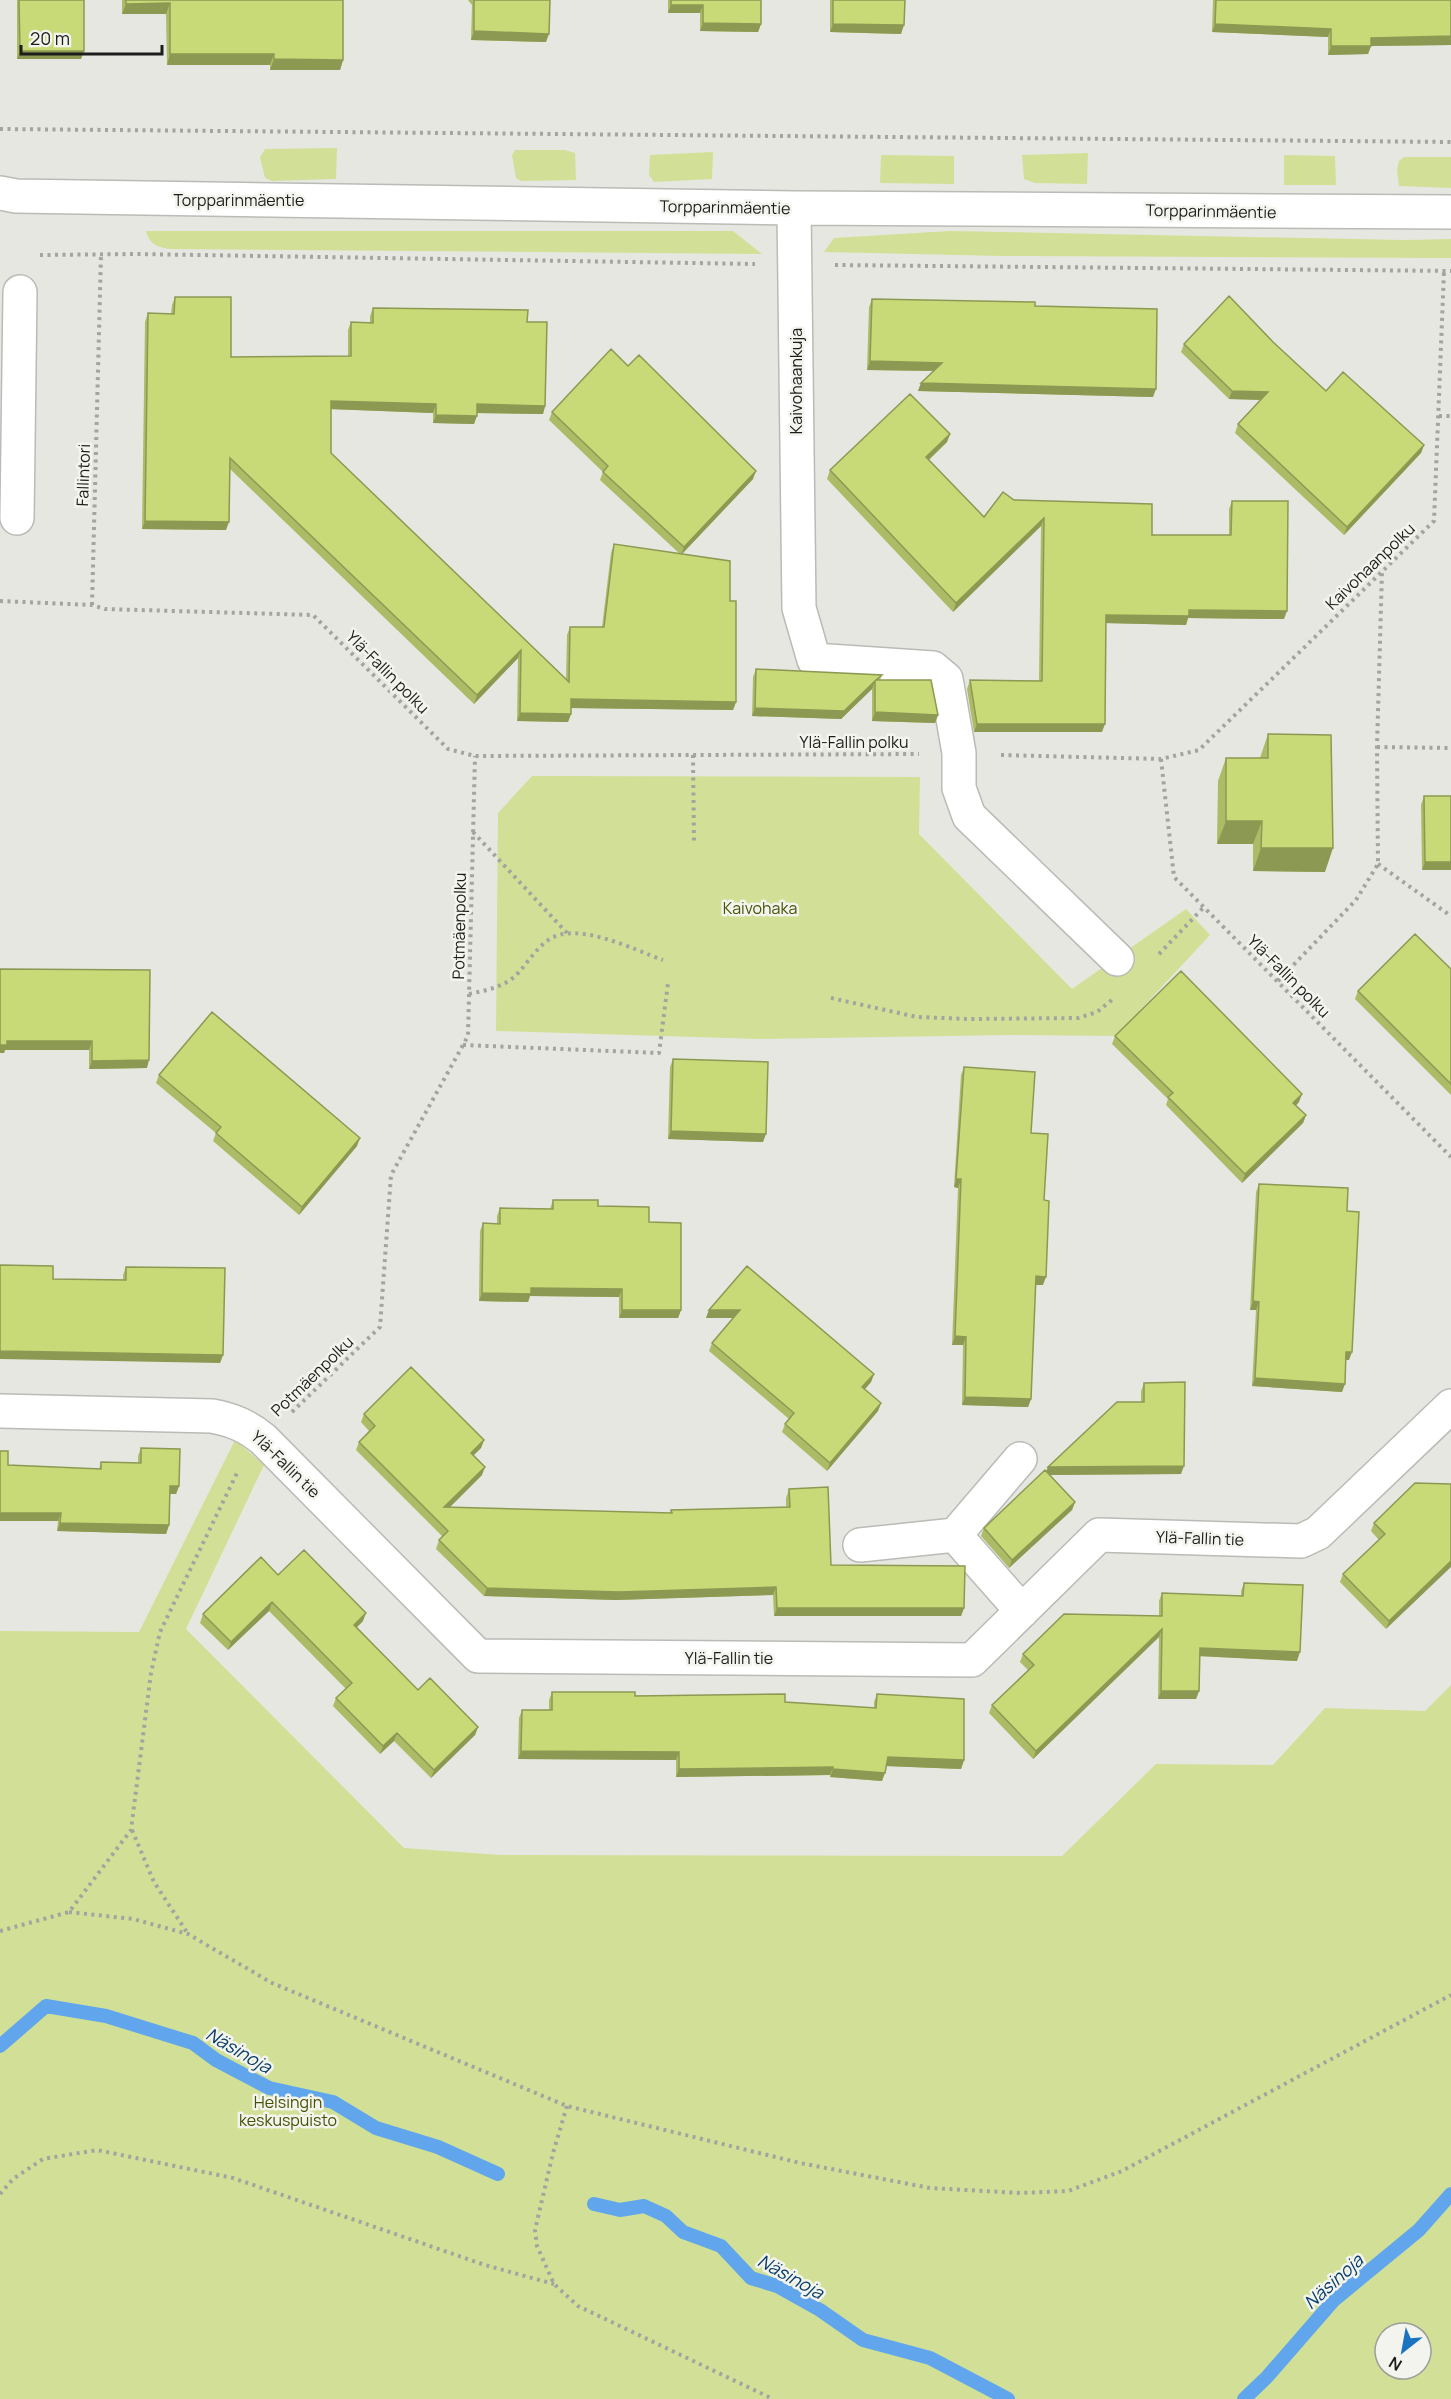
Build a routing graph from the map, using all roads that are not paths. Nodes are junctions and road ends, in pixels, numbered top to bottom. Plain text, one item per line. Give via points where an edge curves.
1 (0, 193) edge
2 (795, 208) junction
3 (1451, 212) edge
4 (20, 292) dead end
5 (9, 386) edge
6 (17, 518) dead end
7 (1117, 959) dead end
8 (1451, 1406) edge
9 (0, 1411) edge
10 (1020, 1459) dead end
11 (955, 1535) junction
12 (861, 1545) dead end
13 (1022, 1611) junction

1 - 2 street, Torpparinmäentie via 134,199
2 - 3 street, Torpparinmäentie
2 - 7 street, Kaivohaankuja via 799,608 814,660 933,668 946,679 959,753 959,788 969,816
4 - 5 street
5 - 6 street
8 - 13 street, Ylä-Fallin tie via 1318,1533 1301,1541 1099,1535
9 - 13 street, Ylä-Fallin tie via 212,1416 247,1427 478,1656 972,1660
10 - 11 street
11 - 12 street
11 - 13 street

